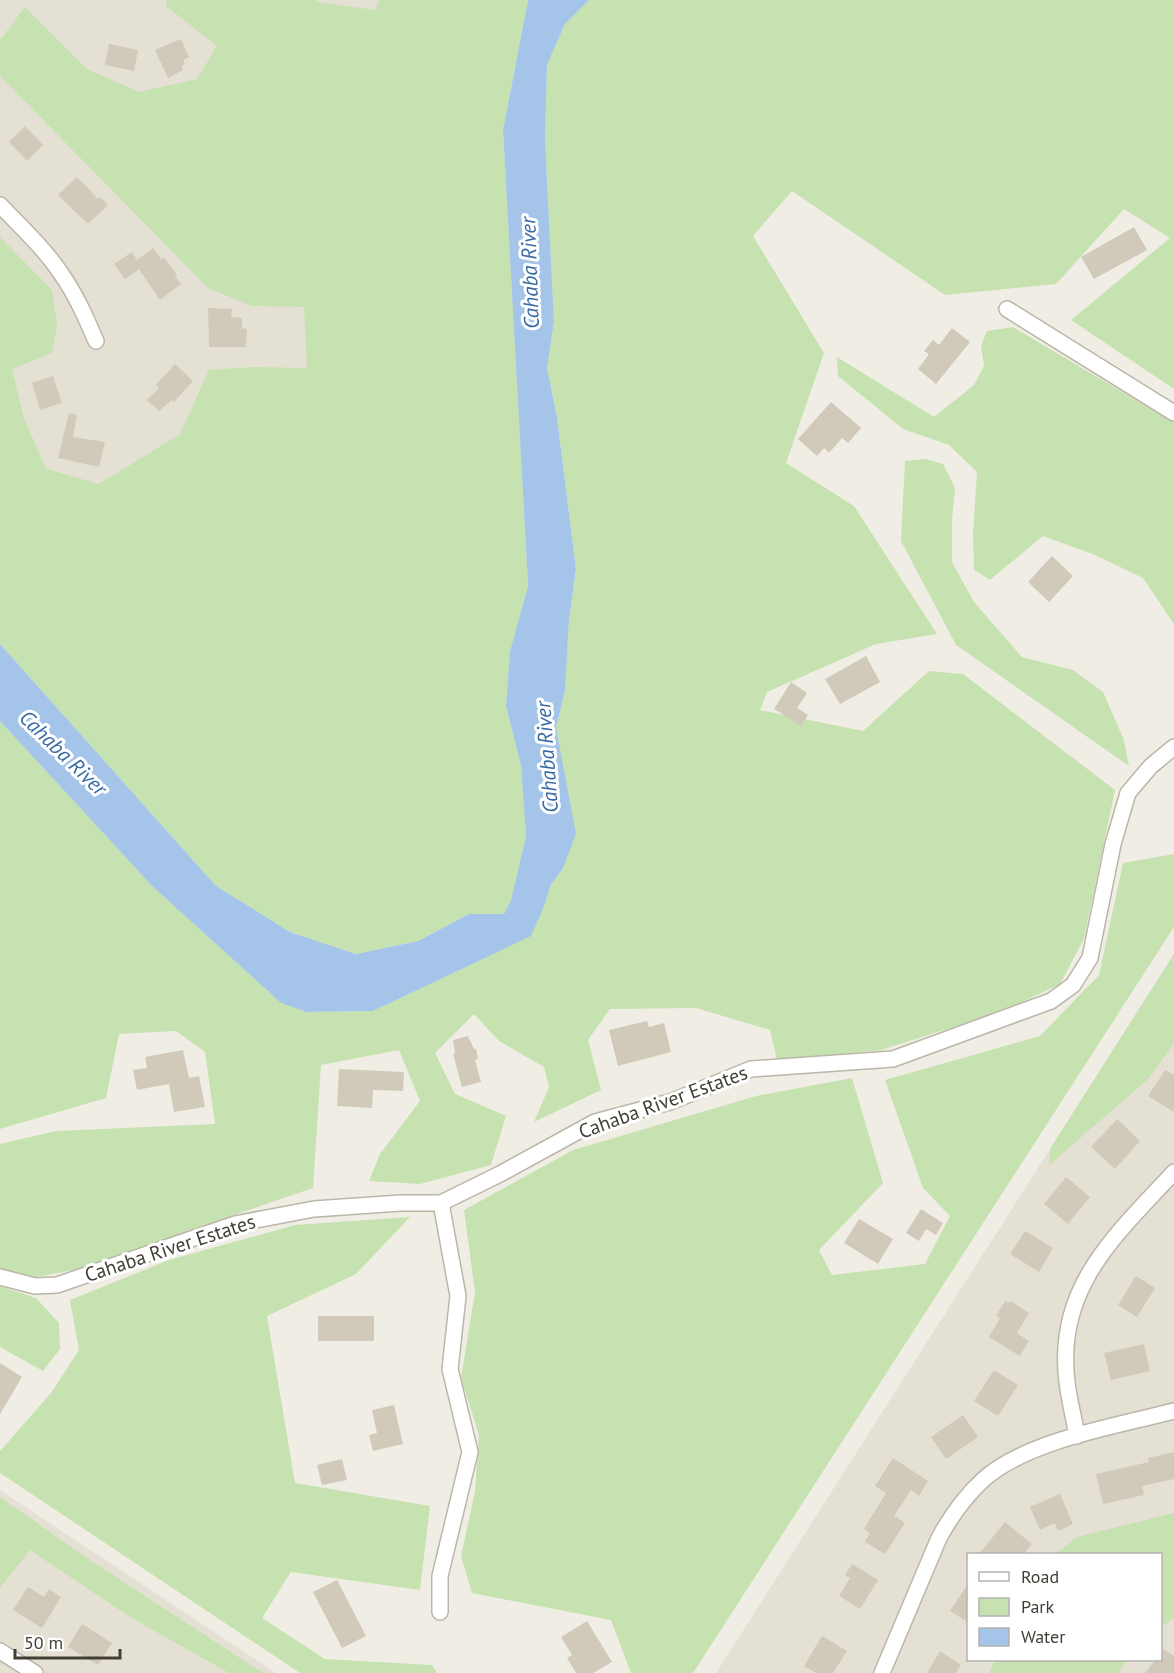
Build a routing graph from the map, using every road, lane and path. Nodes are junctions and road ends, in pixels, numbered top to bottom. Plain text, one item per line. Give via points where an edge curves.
1 (0, 205) edge
2 (1006, 309) dead end
3 (96, 341) dead end
4 (1174, 413) edge
5 (1174, 747) edge
6 (1174, 1172) edge
7 (441, 1203) junction
8 (0, 1277) edge
9 (1174, 1411) edge
10 (1077, 1436) junction
11 (440, 1612) dead end
12 (0, 1651) edge
13 (35, 1673) edge
14 (882, 1673) edge

1 - 3 street via 62,275
2 - 4 street
5 - 7 street, Cahaba River Estates via 1128,793 1113,844 1090,958 1073,985 1051,1001 893,1059 751,1069 670,1102 595,1122
6 - 10 street via 1102,1251 1072,1310 1066,1381
7 - 8 street, Cahaba River Estates via 314,1209 245,1221 57,1285 35,1286
7 - 11 street via 458,1296 450,1369 470,1452 440,1576
9 - 10 street
10 - 14 street via 1019,1456 984,1479 966,1497 939,1538
12 - 13 street

